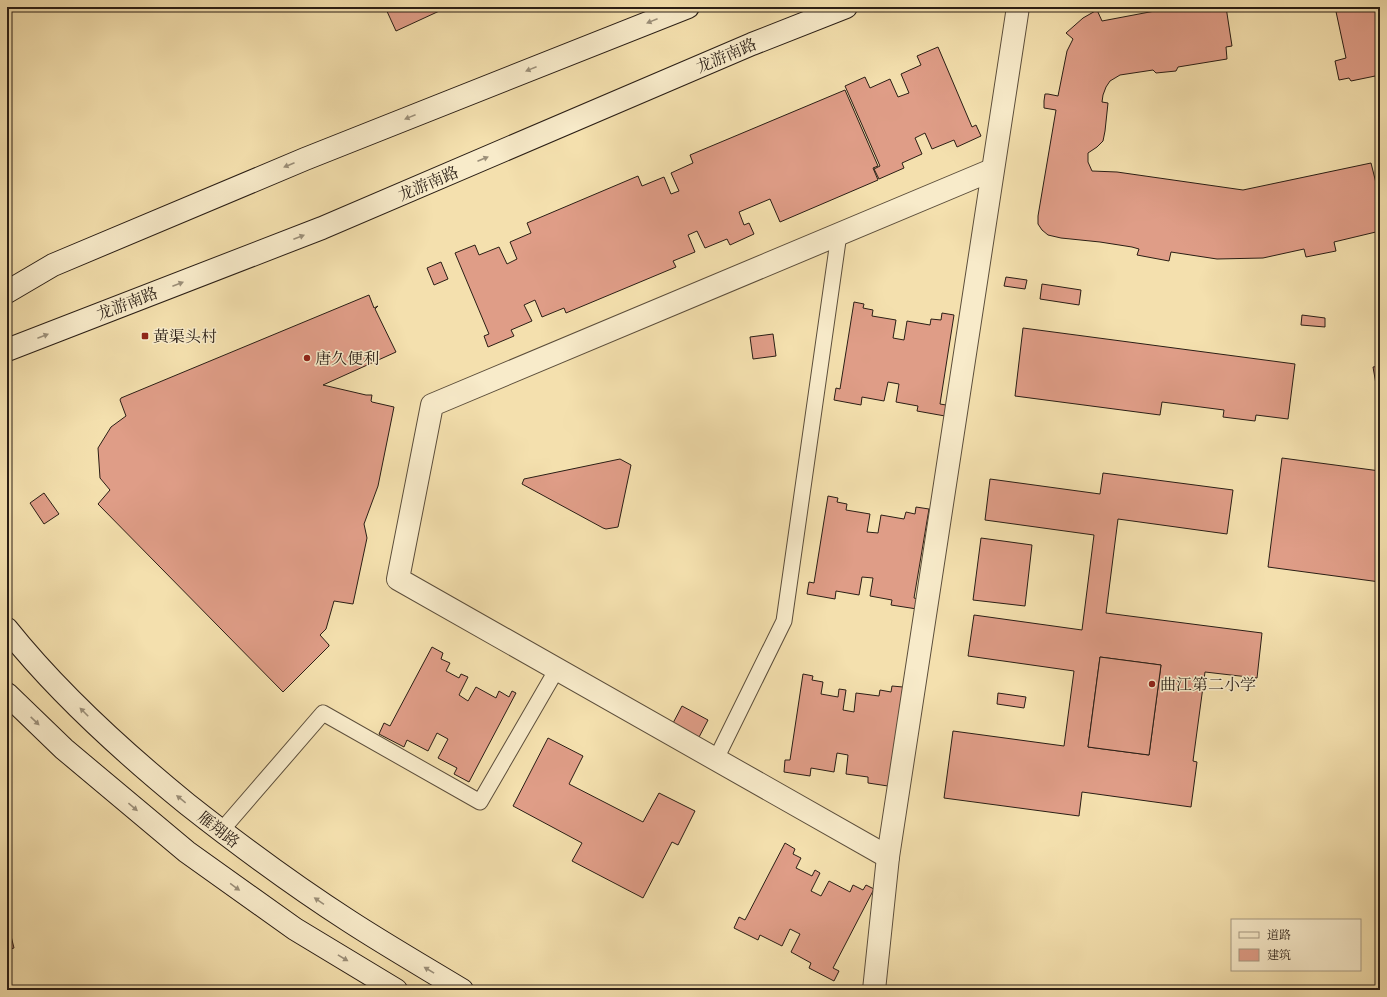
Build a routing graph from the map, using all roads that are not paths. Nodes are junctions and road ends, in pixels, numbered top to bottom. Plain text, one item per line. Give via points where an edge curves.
1 (688, 7) edge
2 (846, 7) edge
3 (1018, 7) edge
4 (992, 170) junction
5 (839, 234) junction
6 (53, 265) junction
7 (7, 275) edge
8 (7, 292) edge
9 (7, 350) edge
10 (7, 629) edge
11 (557, 669) junction
12 (7, 694) edge
13 (716, 759) junction
14 (220, 831) junction
15 (888, 857) junction
16 (396, 990) edge
17 (462, 990) edge
18 (874, 990) edge

1 -> 6 main road via 305,159
9 -> 2 main road, 龙游南路 via 322,228 752,44
3 - 4 main road
4 - 5 main road
4 - 15 main road
5 - 11 main road via 432,405 398,579
5 - 13 lane via 784,621
6 - 7 main road
6 - 8 main road
14 -> 10 main road, 雁翔路 via 116,745 61,690
11 - 13 main road
11 - 14 lane via 480,802 322,713
12 -> 16 main road via 64,749 187,852 295,929
13 - 15 main road
17 -> 14 main road, 雁翔路 via 348,921
15 - 18 main road

